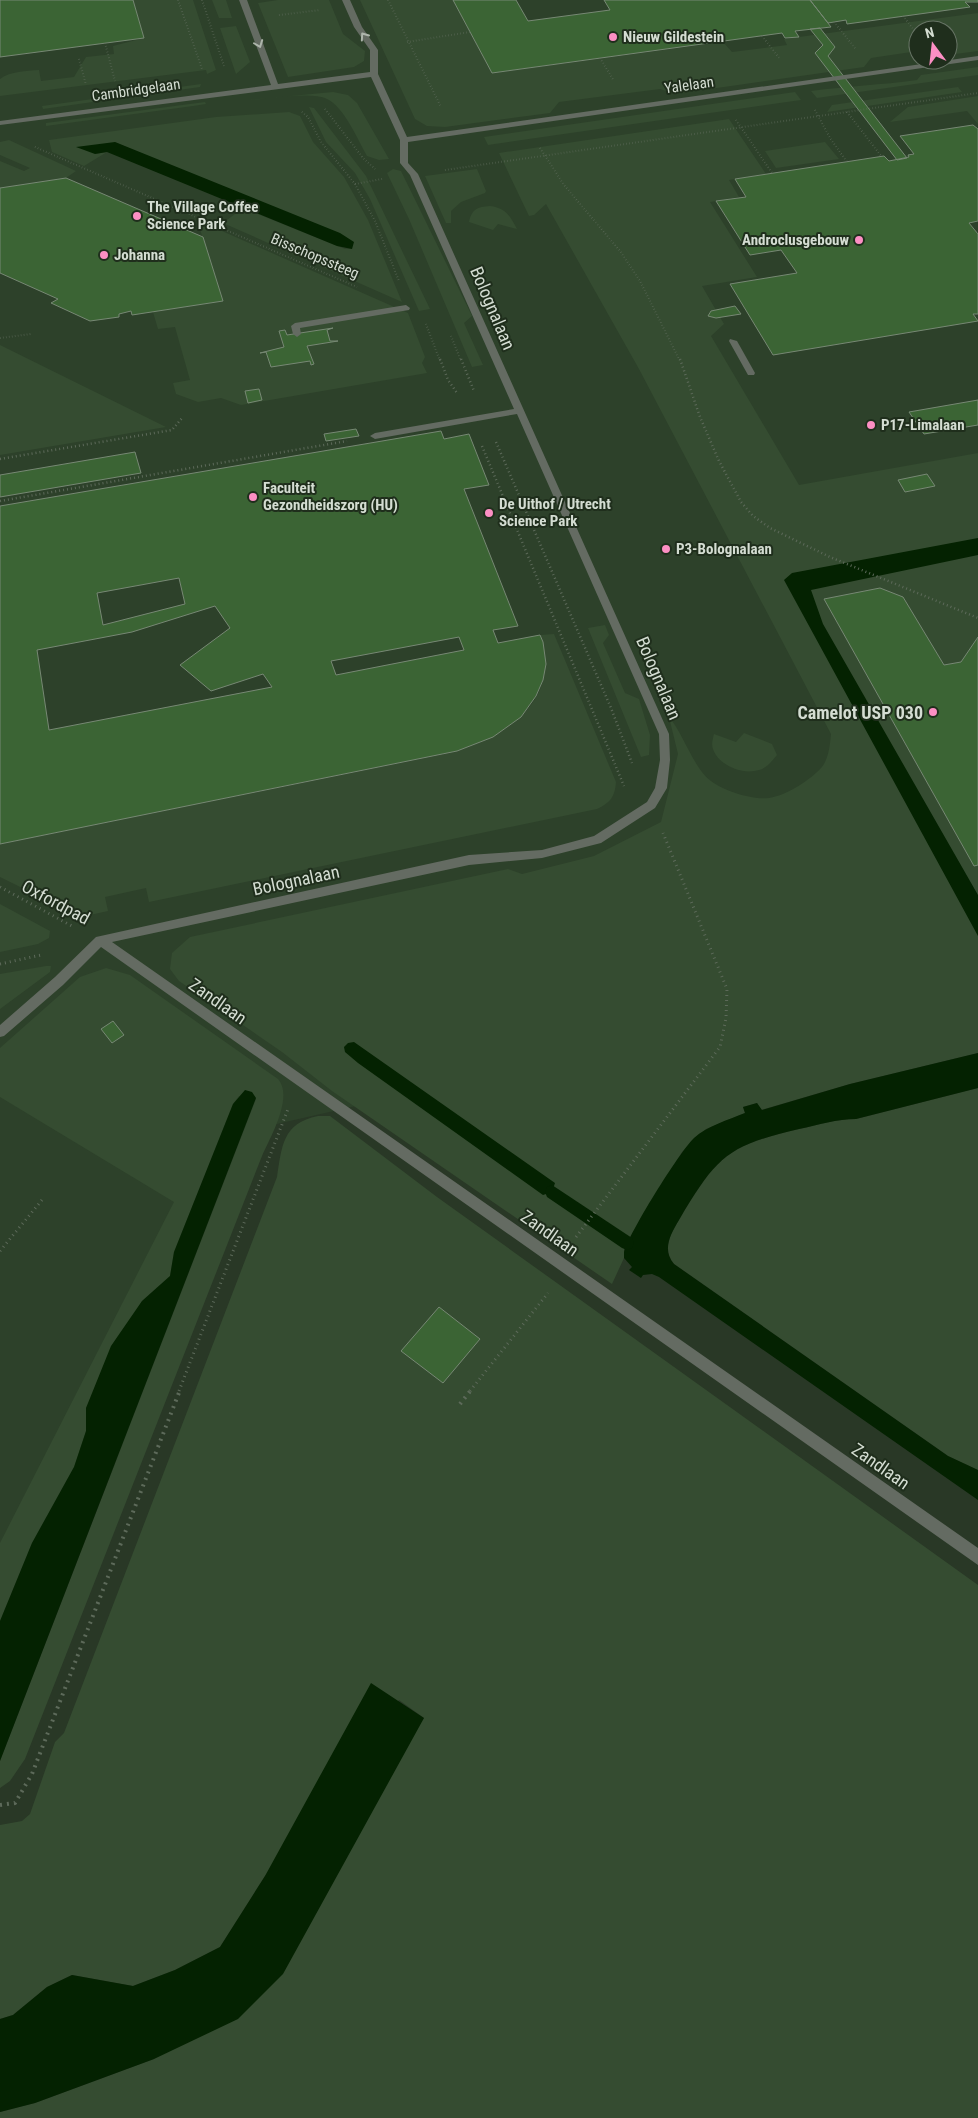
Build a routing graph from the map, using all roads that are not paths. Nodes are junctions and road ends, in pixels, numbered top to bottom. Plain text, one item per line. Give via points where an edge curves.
1 (243, 0) edge
2 (348, 3) edge
3 (978, 58) edge
4 (374, 74) junction
5 (276, 88) junction
6 (0, 122) edge
7 (404, 140) junction
8 (406, 308) road end
9 (297, 334) dead end
10 (733, 341) dead end
11 (751, 373) dead end
12 (519, 410) junction
13 (375, 436) road end
14 (100, 940) junction
15 (0, 1032) edge
16 (978, 1557) edge

1 -> 5 street
4 -> 2 street, Bolognalaan via 374,50 358,27
3 - 7 street, Yalelaan
4 - 5 street
4 - 7 street, Bolognalaan
5 - 6 street, Cambridgelaan
7 - 12 street, Bolognalaan via 404,163 414,174
8 - 9 street via 294,326
10 - 11 street
12 - 13 street
12 - 14 street, Bolognalaan via 664,734 666,760 660,788 651,806 597,840 542,854 469,860
14 - 15 street
14 - 16 street, Zandlaan

